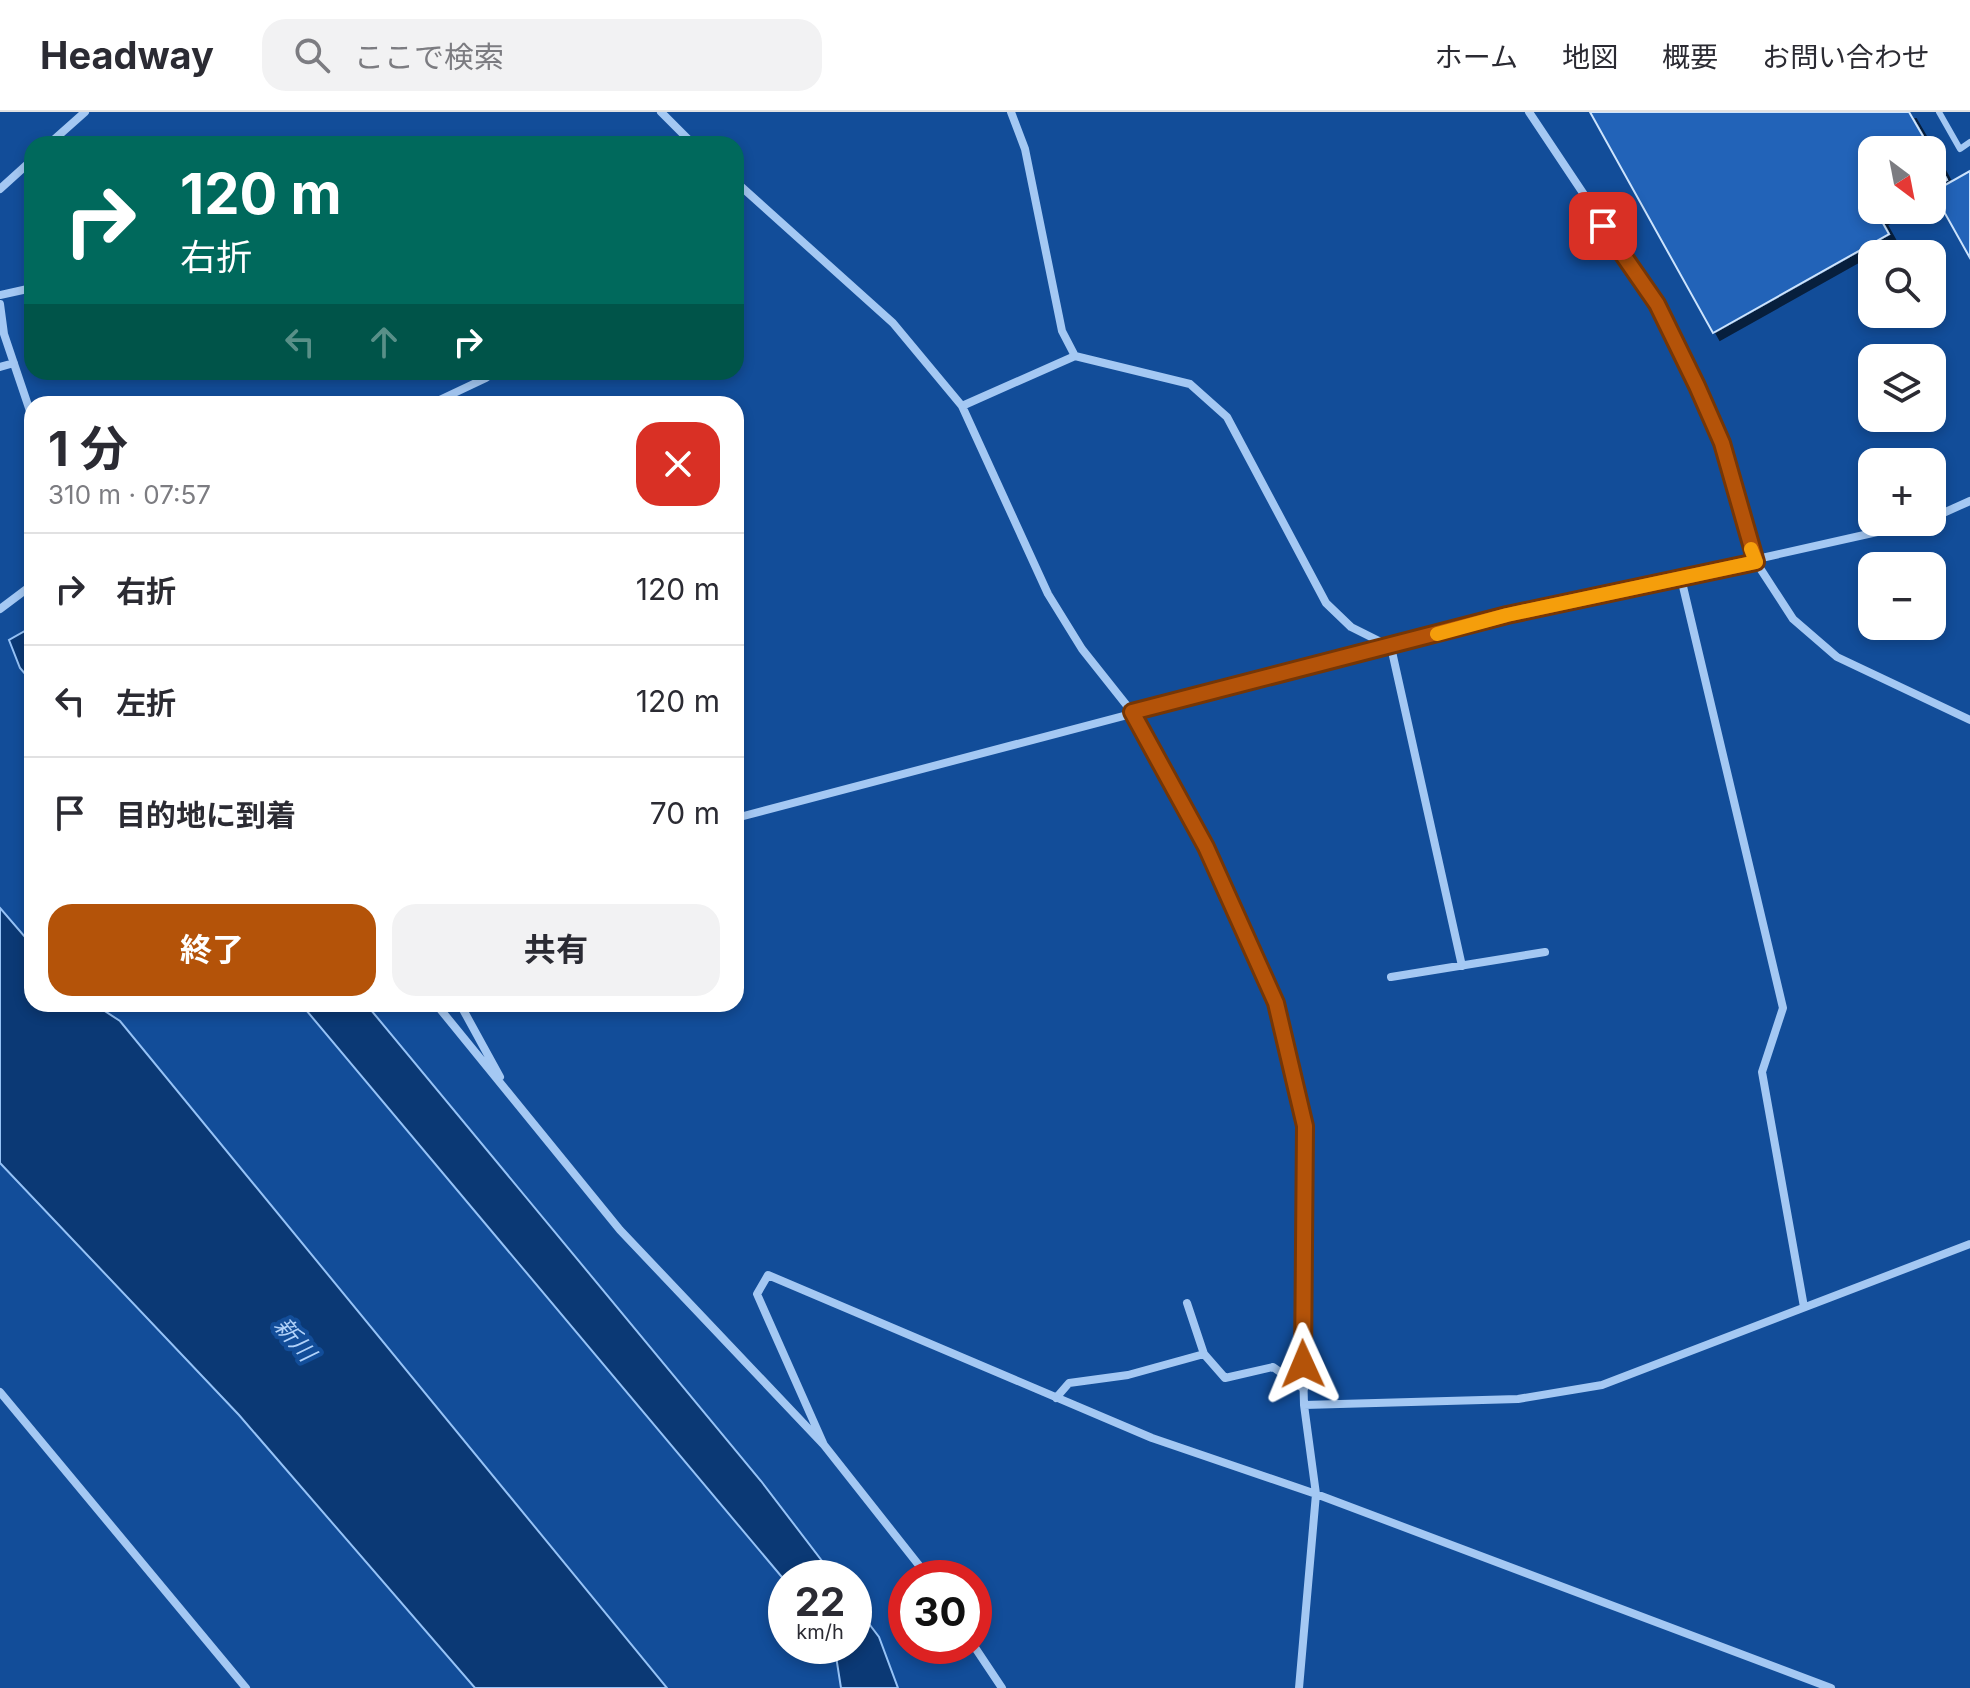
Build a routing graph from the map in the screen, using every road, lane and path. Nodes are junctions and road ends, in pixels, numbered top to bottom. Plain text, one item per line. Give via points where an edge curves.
1 (85, 112) edge
2 (661, 112) edge
3 (1011, 112) edge
4 (1529, 112) edge
5 (1939, 112) edge
6 (58, 136) edge
7 (685, 136) edge
8 (1970, 142) edge
9 (24, 167) edge
10 (0, 189) edge
11 (744, 189) edge
12 (24, 290) edge
13 (0, 295) edge
14 (0, 304) edge
15 (1075, 356) junction
16 (14, 363) junction
17 (0, 367) edge
18 (482, 380) edge
19 (25, 396) edge
20 (448, 396) edge
21 (962, 406) junction
22 (1970, 501) edge
23 (1946, 512) edge
24 (1864, 536) edge
25 (1756, 562) junction
26 (1681, 578) junction
27 (24, 591) edge
28 (0, 609) edge
29 (1391, 647) junction
30 (1132, 712) junction
31 (1970, 720) edge
32 (744, 816) edge
33 (1545, 952) dead end
34 (1462, 966) junction
35 (1391, 977) dead end
36 (442, 1012) edge
37 (464, 1012) edge
38 (510, 1096) junction
39 (1970, 1244) edge
40 (1187, 1303) dead end
41 (1804, 1307) junction
42 (1204, 1354) junction
43 (1304, 1389) junction
44 (0, 1392) edge
45 (1056, 1398) junction
46 (1304, 1405) junction
47 (824, 1445) junction
48 (1316, 1494) junction
49 (915, 1560) edge
50 (986, 1664) edge
51 (246, 1688) edge
52 (1002, 1688) edge
53 (1299, 1688) edge
54 (1831, 1688) edge

1 - 6 street
2 - 7 street
3 - 15 street via 1025,149 1062,331
4 - 25 street via 1657,304 1722,443
5 - 8 lane via 1960,149
9 - 10 street
11 - 21 street via 893,323
12 - 13 street
14 - 16 street
15 - 21 street
15 - 29 street via 1190,384 1227,417 1326,603 1351,627
16 - 17 street
16 - 19 street
18 - 20 street
21 - 30 street via 1048,594 1082,649
22 - 23 street
24 - 25 street
25 - 26 street
25 - 31 street via 1793,619 1837,657
26 - 29 street via 1507,615
26 - 41 street via 1783,1008 1762,1072
27 - 28 street
29 - 30 street
29 - 34 street
30 - 32 street
30 - 43 street via 1206,847 1276,1003 1305,1126
33 - 34 street
34 - 35 street
36 - 38 street
37 - 38 street
38 - 47 street via 620,1230
39 - 41 street
40 - 42 street
41 - 46 street via 1602,1385 1518,1399
42 - 43 street via 1225,1378 1273,1367
42 - 45 street via 1128,1375 1069,1383
43 - 46 street
44 - 51 street
45 - 47 street via 768,1275 757,1294
45 - 48 street via 1152,1438
46 - 48 street
47 - 49 street
48 - 53 street
48 - 54 street
50 - 52 street

